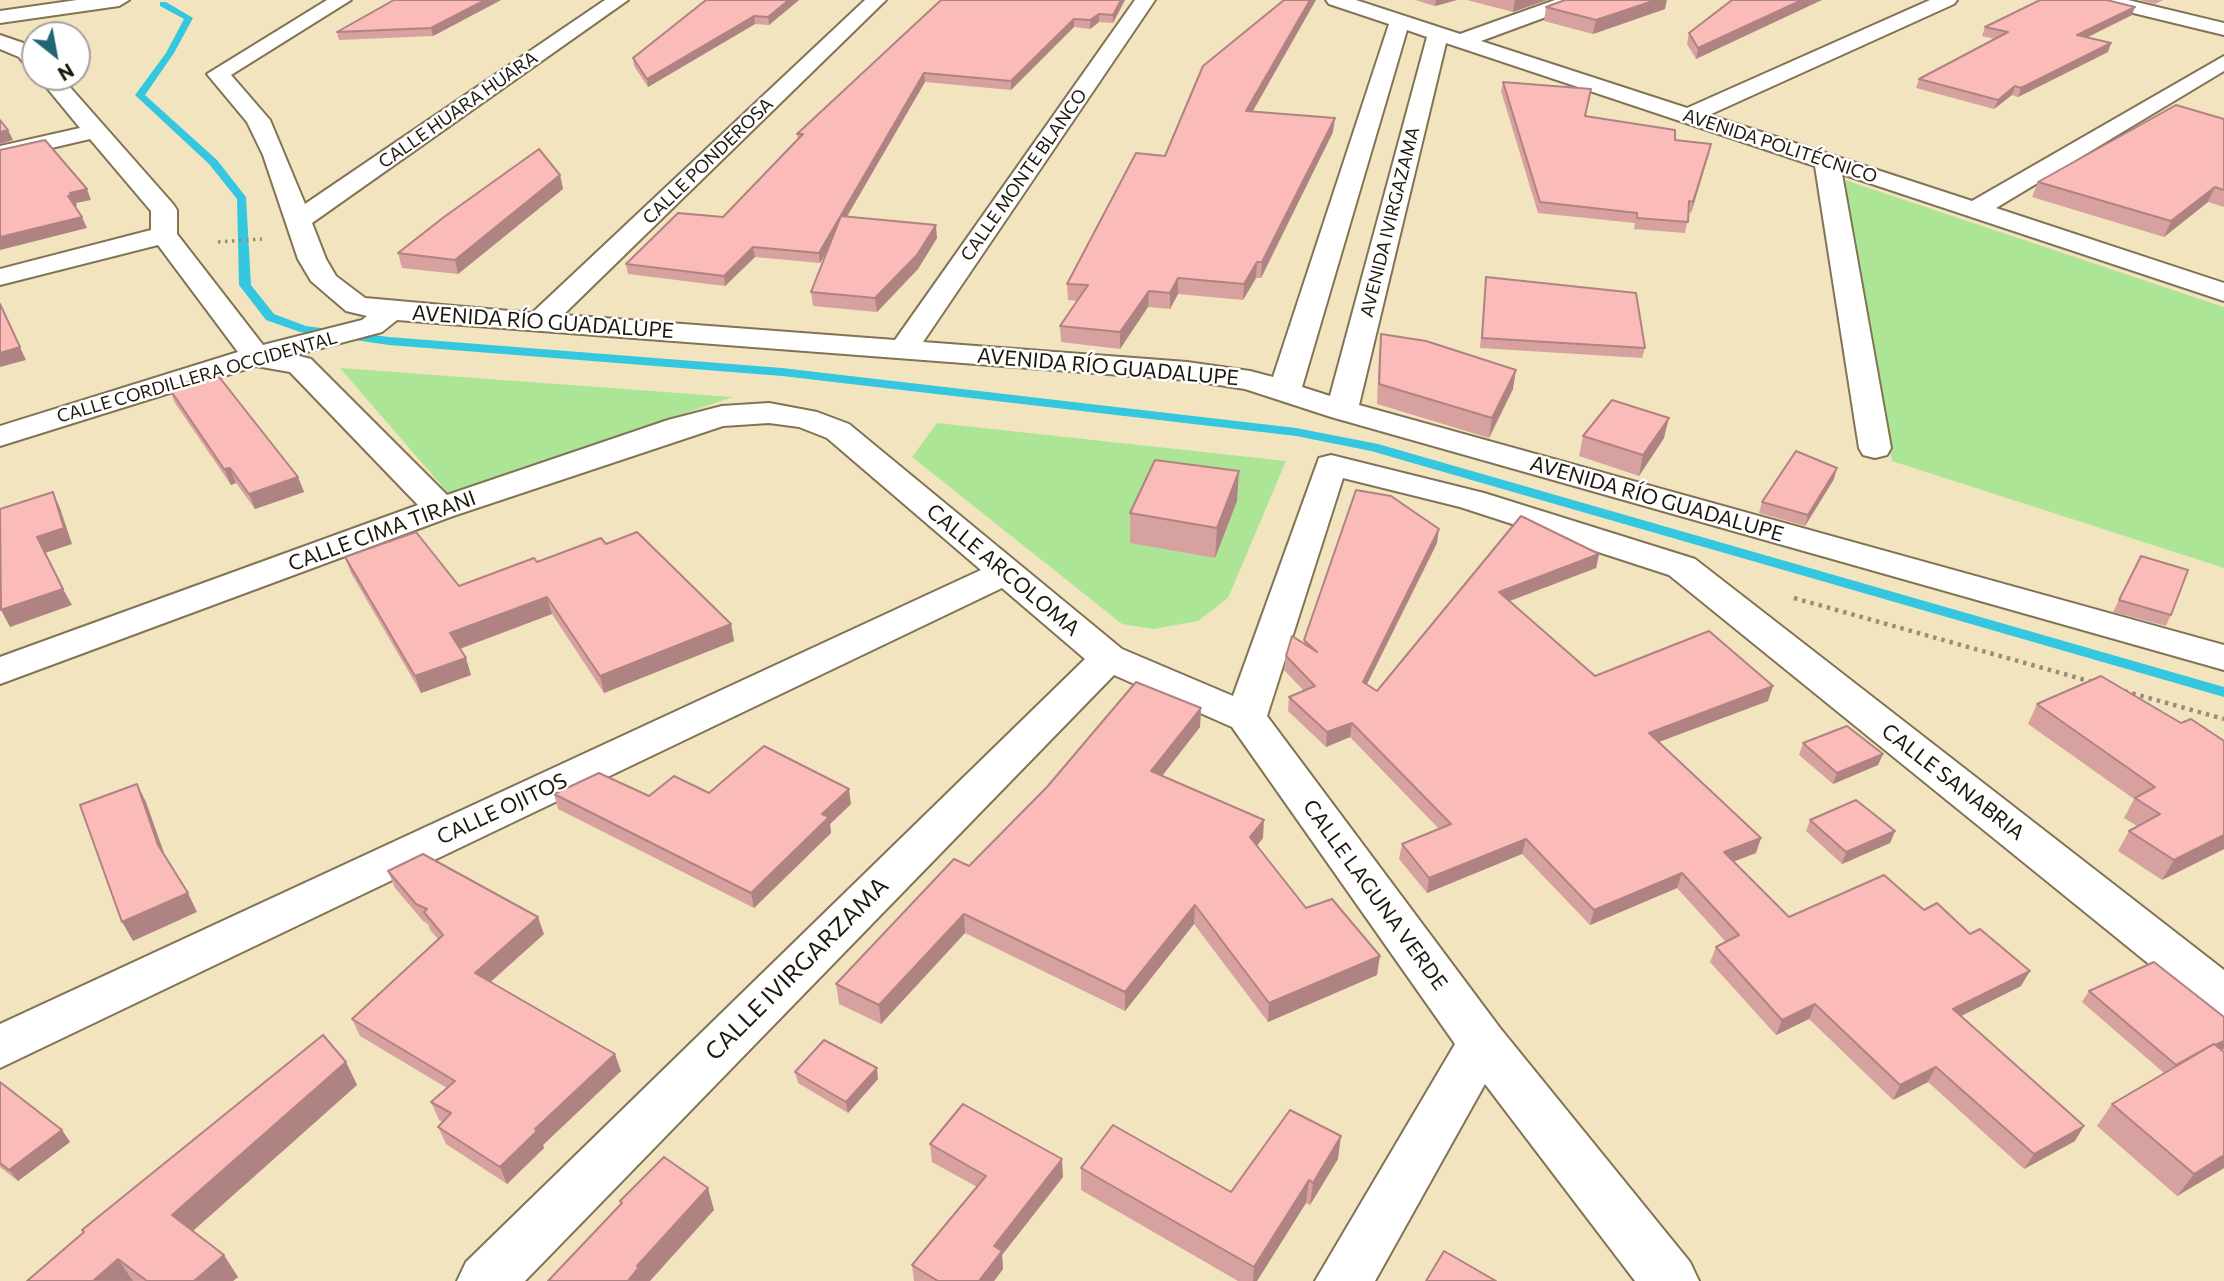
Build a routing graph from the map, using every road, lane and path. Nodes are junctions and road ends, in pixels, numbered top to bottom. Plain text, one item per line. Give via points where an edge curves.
1 (119, 0) edge
2 (341, 0) edge
3 (618, 0) edge
4 (876, 0) edge
5 (1145, 0) edge
6 (1336, 0) edge
7 (1574, 0) edge
8 (1947, 0) edge
9 (2103, 0) edge
10 (0, 17) edge
11 (1400, 21) junction
12 (2224, 29) edge
13 (1450, 37) junction
14 (0, 41) edge
15 (21, 52) edge
16 (0, 57) edge
17 (21, 57) edge
18 (2224, 62) edge
19 (60, 91) edge
20 (1688, 116) junction
21 (96, 131) junction
22 (0, 153) edge
23 (1826, 161) junction
24 (1975, 210) junction
25 (299, 220) junction
26 (164, 235) junction
27 (258, 239) dead end
28 (226, 242) dead end
29 (0, 277) edge
30 (2224, 292) edge
31 (381, 319) junction
32 (540, 321) junction
33 (903, 350) junction
34 (256, 356) junction
35 (1285, 390) junction
36 (1342, 410) junction
37 (769, 413) joint
38 (0, 436) edge
39 (1875, 448) dead end
40 (441, 509) junction
41 (1004, 572) junction
42 (1788, 596) dead end
43 (1108, 658) junction
44 (2224, 658) edge
45 (0, 671) edge
46 (2105, 685) edge
47 (2118, 689) edge
48 (1246, 717) junction
49 (2224, 719) edge
50 (2224, 998) edge
51 (1482, 1043) junction
52 (0, 1047) edge
53 (486, 1281) edge
54 (1344, 1281) edge
55 (1670, 1281) edge

1 - 10 street
2 - 25 street, AVENIDA RÍO GUADALUPE via 218,74 258,120
3 - 25 street, CALLE HUARA HUARA
4 - 32 street, CALLE PONDEROSA
5 - 33 street, CALLE MONTE BLANCO
6 - 11 street, AVENIDA POLITÉCNICO
7 - 13 street
8 - 20 street
9 - 12 street
11 - 13 street, AVENIDA POLITÉCNICO
11 - 35 street
13 - 20 street, AVENIDA POLITÉCNICO
13 - 36 street, AVENIDA IVIRGAZAMA
14 - 15 street
16 - 17 street
18 - 24 street
19 - 21 street
20 - 23 street, AVENIDA POLITÉCNICO
21 - 22 street
21 - 26 street via 164,210
23 - 24 street, AVENIDA POLITÉCNICO
23 - 39 street
24 - 30 street, AVENIDA POLITÉCNICO
25 - 31 street, AVENIDA RÍO GUADALUPE via 325,281
26 - 29 street
26 - 34 street
27 - 28 path
31 - 32 street, AVENIDA RÍO GUADALUPE
31 - 34 street, CALLE CORDILLERA OCCIDENTAL
32 - 33 street, AVENIDA RÍO GUADALUPE
33 - 35 street, AVENIDA RÍO GUADALUPE via 1187,371
34 - 38 street, CALLE CORDILLERA OCCIDENTAL
34 - 40 street via 300,365
35 - 36 street, AVENIDA RÍO GUADALUPE
36 - 44 street, AVENIDA RÍO GUADALUPE
37 - 40 street, CALLE CIMA TIRANI via 722,416 679,427
37 - 41 street, CALLE ARCOLOMA via 806,419 838,431
40 - 45 street, CALLE CIMA TIRANI
41 - 43 street, CALLE ARCOLOMA
41 - 52 street, CALLE OJITOS
42 - 46 path
43 - 48 street, CALLE ARCOLOMA
43 - 53 street, CALLE IVIRGARZAMA
47 - 49 path
48 - 50 street, CALLE SANABRIA via 1331,465 1472,500 1682,567
48 - 51 street, CALLE LAGUNA VERDE
51 - 54 street
51 - 55 street, CALLE LAGUNA VERDE

